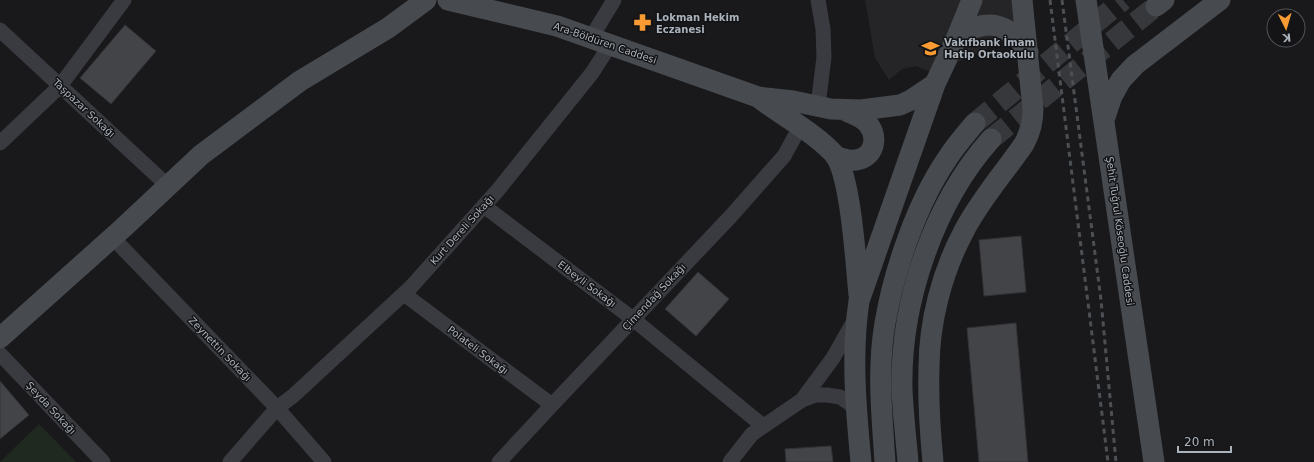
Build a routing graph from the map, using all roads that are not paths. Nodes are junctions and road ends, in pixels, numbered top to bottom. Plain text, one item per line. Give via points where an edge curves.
1 (124, 0) edge
2 (426, 0) edge
3 (448, 0) edge
4 (614, 0) edge
5 (818, 0) edge
6 (972, 0) edge
7 (1022, 0) edge
8 (1086, 0) edge
9 (1220, 0) edge
10 (0, 30) edge
11 (957, 37) junction
12 (600, 41) junction
13 (1028, 52) junction
14 (935, 84) junction
15 (60, 86) junction
16 (758, 97) junction
17 (818, 106) junction
18 (844, 110) junction
19 (1104, 122) junction
20 (975, 123) tunnel mouth
21 (800, 127) junction
22 (991, 140) tunnel mouth
23 (0, 143) edge
24 (835, 156) junction
25 (168, 186) junction
26 (484, 206) junction
27 (112, 238) junction
28 (404, 294) junction
29 (858, 308) junction
30 (633, 319) junction
31 (0, 338) edge
32 (0, 354) edge
33 (802, 400) junction
34 (552, 405) junction
35 (277, 408) junction
36 (856, 410) junction
37 (763, 426) junction
38 (103, 462) edge
39 (230, 462) edge
40 (324, 462) edge
41 (500, 462) edge
42 (730, 462) edge
43 (861, 462) edge
44 (885, 462) edge
45 (908, 462) edge
46 (932, 462) edge
47 (1154, 462) edge

1 - 15 street
2 - 25 main road via 388,28 300,81 201,155
3 - 12 main road, Ara-Böldüren Caddesi via 557,26
4 - 12 street, Kurt Dereli Sokağı
5 - 17 street via 824,57
6 - 11 main road
7 - 13 main road
8 - 19 main road, Şehit Tuğrul Köseoğlu Caddesi
9 - 19 main road via 1135,65 1121,80 1112,96
10 - 15 street, Taşpazar Sokağı
11 - 13 main road via 975,27 992,25 1001,27 1017,37
11 - 14 main road
12 - 16 main road, Ara-Böldüren Caddesi
12 - 26 street, Kurt Dereli Sokağı via 592,73
13 - 46 main road via 1033,109 1029,132 1024,144 977,207 963,232 935,312 928,367
14 - 18 main road, Ara-Böldüren Caddesi via 900,105
14 - 29 main road
15 - 23 street
15 - 25 street, Taşpazar Sokağı
16 - 17 main road, Ara-Böldüren Caddesi
16 - 21 main road, Ara-Böldüren Caddesi
17 - 18 main road, Ara-Böldüren Caddesi
18 - 24 main road via 868,123 874,135 873,147 867,156 861,159 850,160
19 - 47 main road, Şehit Tuğrul Köseoğlu Caddesi
20 - 44 main road via 936,176 916,219 896,279 882,346 881,391
21 - 24 main road, Ara-Böldüren Caddesi
21 - 30 street, Çimendağ Sokağı via 784,156
22 - 45 main road via 966,171 944,210 922,266 911,306 904,348 902,389
24 - 29 main road, Ara-Böldüren Caddesi via 841,168 847,193
25 - 27 main road
26 - 28 street, Kurt Dereli Sokağı
26 - 30 street, Elbeyli Sokağı
27 - 31 main road
27 - 35 street, Zeynettin Sokağı
28 - 34 street, Polateli Sokağı
28 - 35 street, Kurt Dereli Sokağı
29 - 33 street via 850,330 833,358
29 - 36 main road
30 - 34 street, Çimendağ Sokağı
30 - 37 street, Elbeyli Sokağı
32 - 38 street, Şeyda Sokağı
33 - 36 street via 816,395 840,397
33 - 37 street
34 - 41 street, Çimendağ Sokağı
35 - 39 street, Kurt Dereli Sokağı
35 - 40 street, Zeynettin Sokağı
36 - 43 main road
37 - 42 street via 752,434

